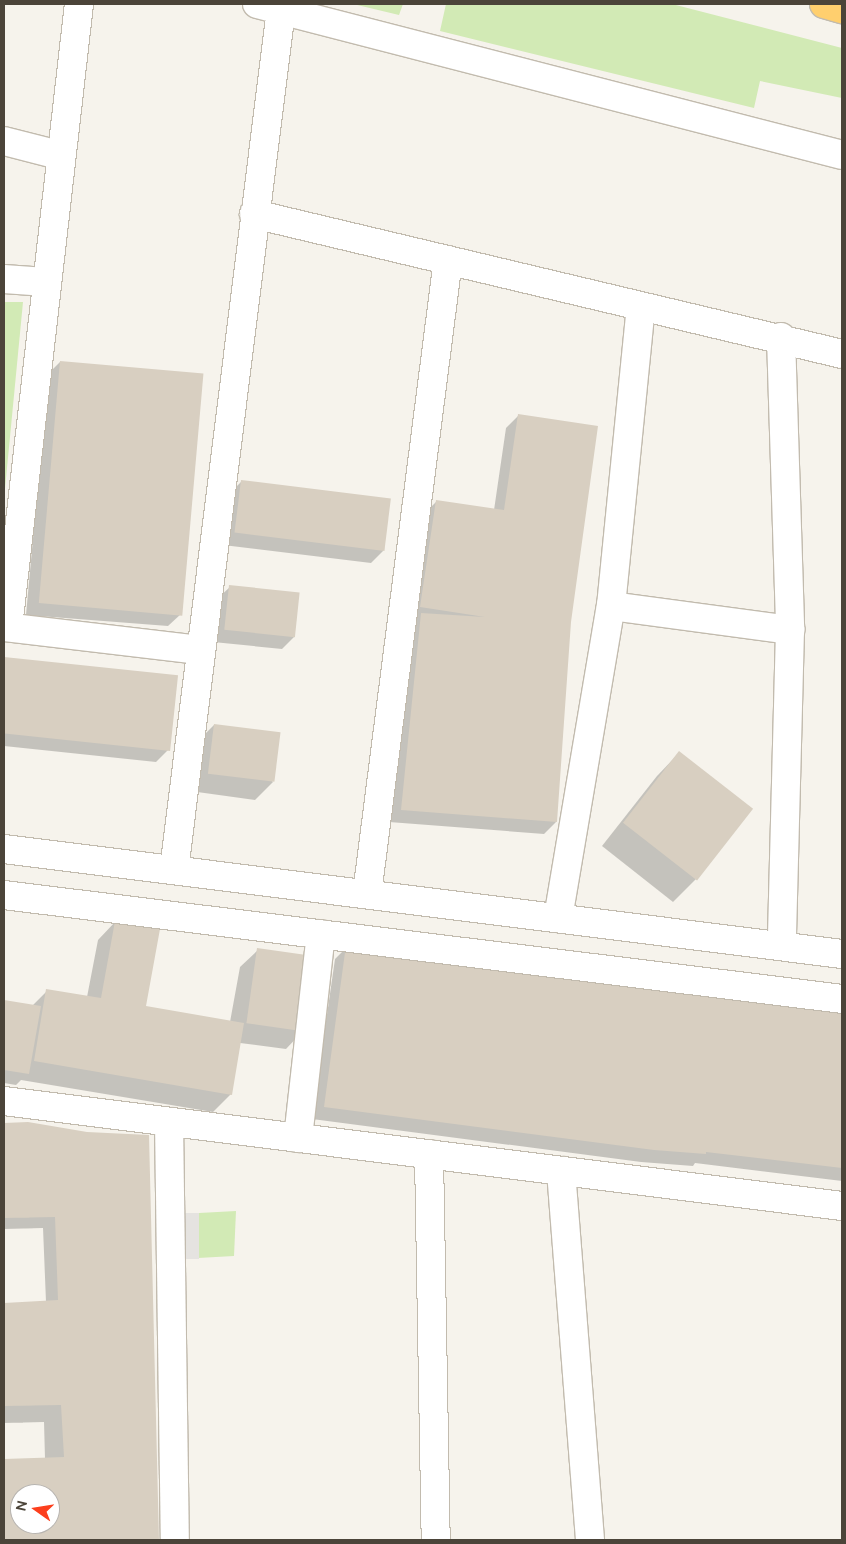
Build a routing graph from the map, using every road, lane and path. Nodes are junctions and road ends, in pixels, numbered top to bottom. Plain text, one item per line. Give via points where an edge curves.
1 (79, 4) edge
2 (824, 4) edge
3 (269, 7) edge
4 (842, 8) edge
5 (4, 141) edge
6 (842, 155) edge
7 (59, 156) junction
8 (254, 214) junction
9 (448, 260) junction
10 (4, 279) edge
11 (46, 282) junction
12 (641, 308) junction
13 (781, 337) junction
14 (842, 354) edge
15 (611, 606) junction
16 (6, 627) edge
17 (790, 630) junction
18 (201, 650) junction
19 (4, 849) edge
20 (174, 870) junction
21 (367, 894) junction
22 (4, 895) edge
23 (558, 918) junction
24 (321, 934) junction
25 (782, 946) junction
26 (842, 954) edge
27 (842, 999) edge
28 (4, 1101) edge
29 (169, 1122) junction
30 (298, 1138) junction
31 (429, 1154) junction
32 (561, 1171) junction
33 (842, 1206) edge
34 (175, 1540) edge
35 (436, 1540) edge
36 (590, 1540) edge

1 - 7 street
2 - 4 highway
3 - 6 street
3 - 8 street
5 - 7 street
7 - 11 street
8 - 9 street
8 - 18 street
9 - 12 street
9 - 21 street
10 - 11 street
11 - 16 street
12 - 13 street
12 - 15 street
13 - 14 street
13 - 17 street
15 - 17 street
15 - 23 street
16 - 18 street
17 - 25 street
18 - 20 street
19 - 20 street
20 - 21 street
21 - 23 street
22 - 24 street
23 - 25 street
24 - 27 street
24 - 30 street
25 - 26 street
28 - 29 street
29 - 30 street
29 - 34 street
30 - 31 street
31 - 32 street
31 - 35 street
32 - 33 street
32 - 36 street

